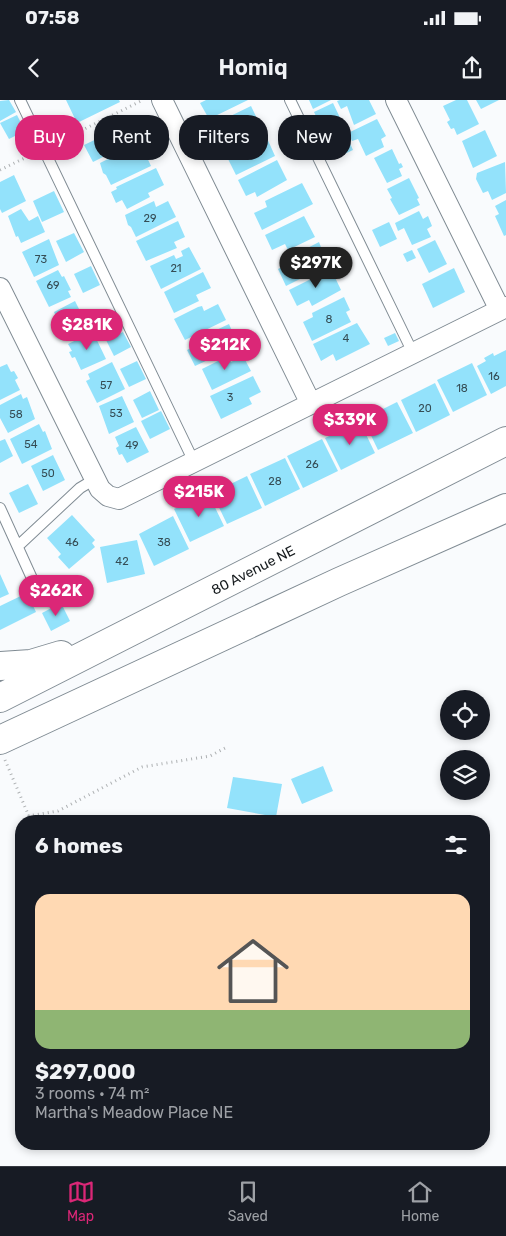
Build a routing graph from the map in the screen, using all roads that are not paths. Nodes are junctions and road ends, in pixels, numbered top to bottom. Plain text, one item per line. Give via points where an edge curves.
1 (20, 100) edge
2 (162, 100) edge
3 (290, 100) edge
4 (396, 100) edge
5 (0, 288) edge
6 (503, 309) edge
7 (413, 353) junction
8 (311, 404) junction
9 (506, 441) edge
10 (194, 462) junction
11 (95, 480) junction
12 (0, 508) edge
13 (506, 508) edge
14 (18, 546) junction
15 (35, 585) dead end
16 (120, 638) junction
17 (0, 666) edge
18 (0, 698) edge
19 (2, 748) edge

1 - 10 lane
2 - 8 street
3 - 7 lane
4 - 6 street
5 - 11 street
6 - 7 street
7 - 8 street
8 - 10 street
9 - 16 main road, 80 Avenue NE
10 - 11 street via 119,499 108,496
11 - 14 lane via 80,488
12 - 14 lane
13 - 19 main road via 339,582
14 - 15 lane
16 - 17 main road via 31,664
16 - 18 main road, 80 Avenue NE

